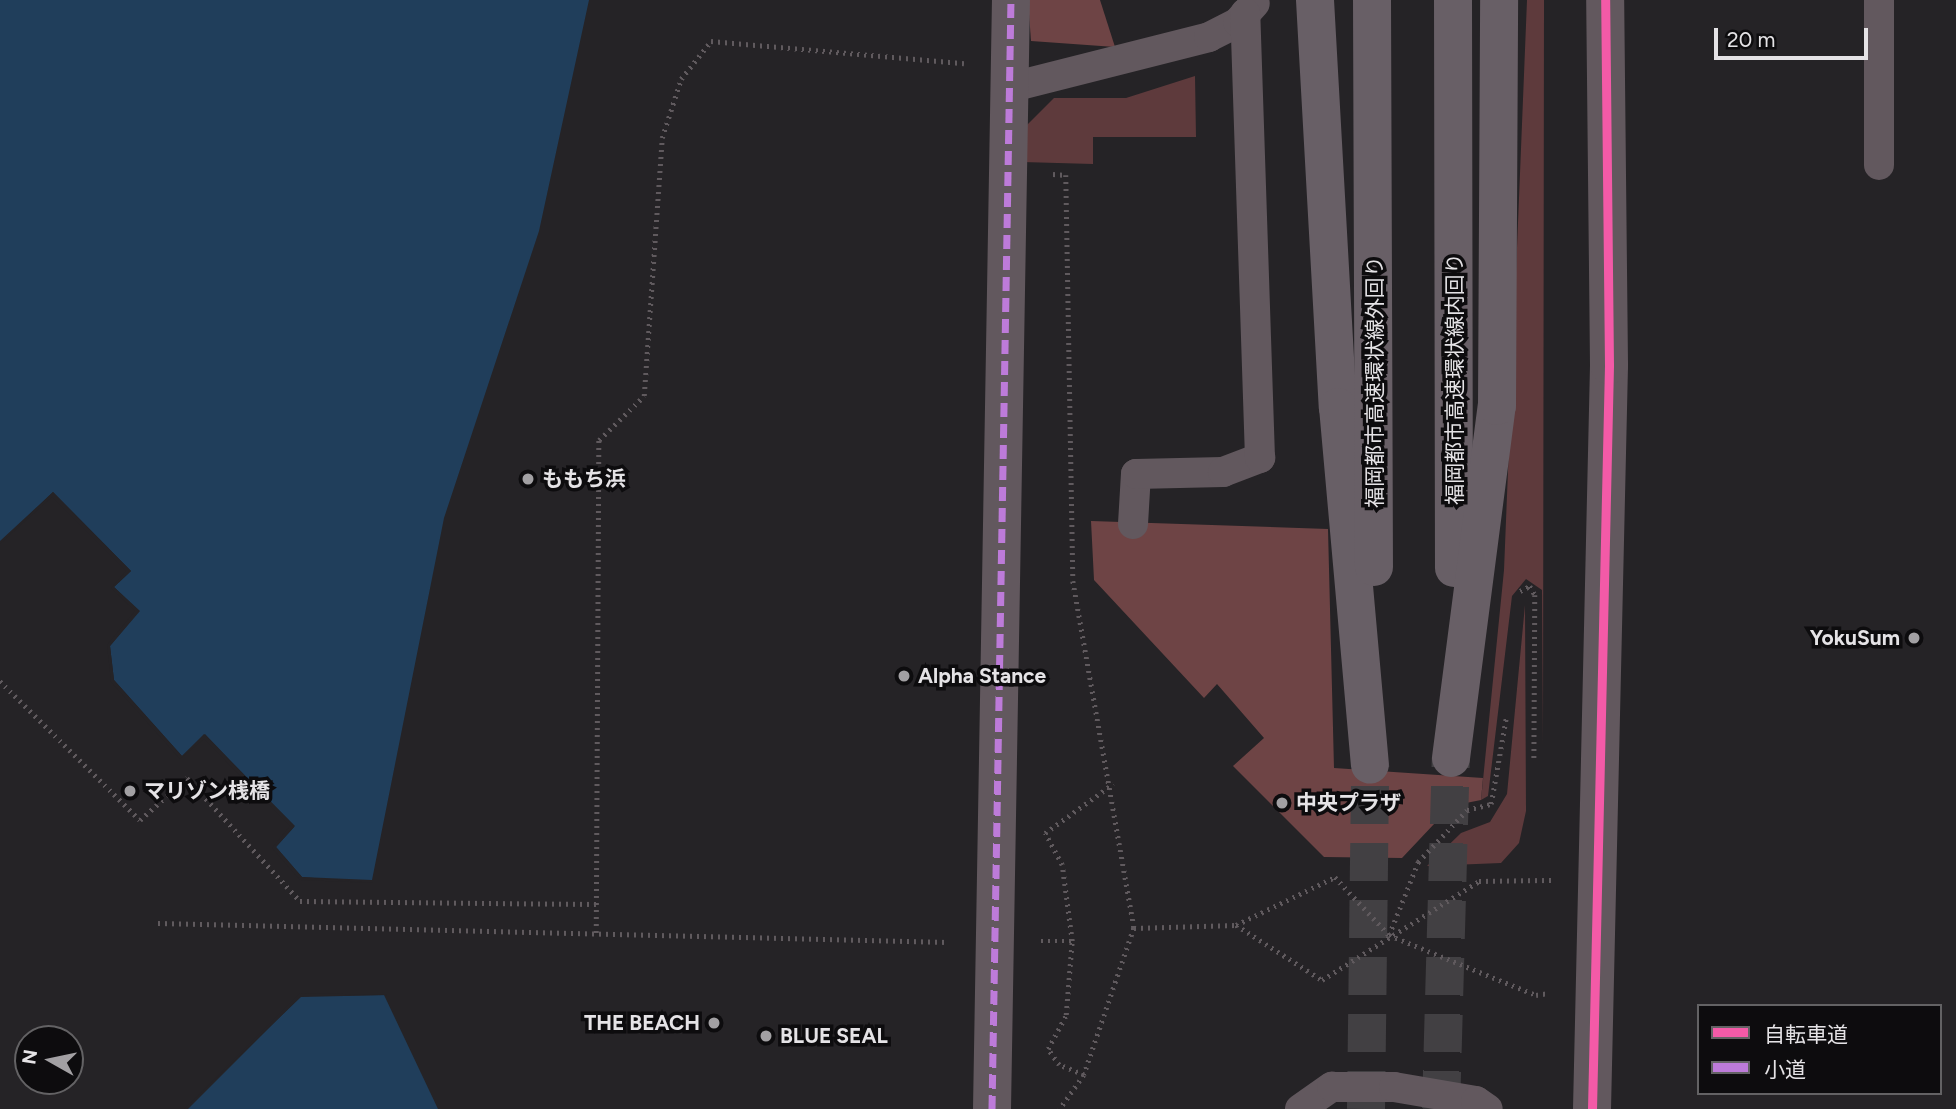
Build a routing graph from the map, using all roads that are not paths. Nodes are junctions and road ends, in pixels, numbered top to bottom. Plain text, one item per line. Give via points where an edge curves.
1 (1011, 0) edge
2 (1315, 0) edge
3 (1372, 0) edge
4 (1453, 0) edge
5 (1499, 0) edge
6 (1605, 0) edge
7 (1879, 0) edge
8 (1251, 7) edge
9 (1009, 73) junction
10 (1879, 165) dead end
11 (1133, 524) dead end
12 (992, 1109) edge
13 (1300, 1109) edge
14 (1488, 1109) edge
15 (1592, 1109) edge

1 - 9 street
2 - 3 highway, 福岡都市高速環状線外回り via 1338,407 1370,765 1377,407
4 - 5 highway, 福岡都市高速環状線内回り via 1457,406 1451,758 1497,406
6 - 15 street via 1609,365
7 - 10 lane
8 - 9 lane via 1209,37
8 - 11 lane via 1260,458 1223,471 1136,474
9 - 12 street
13 - 14 lane via 1332,1087 1345,1087 1447,1095

